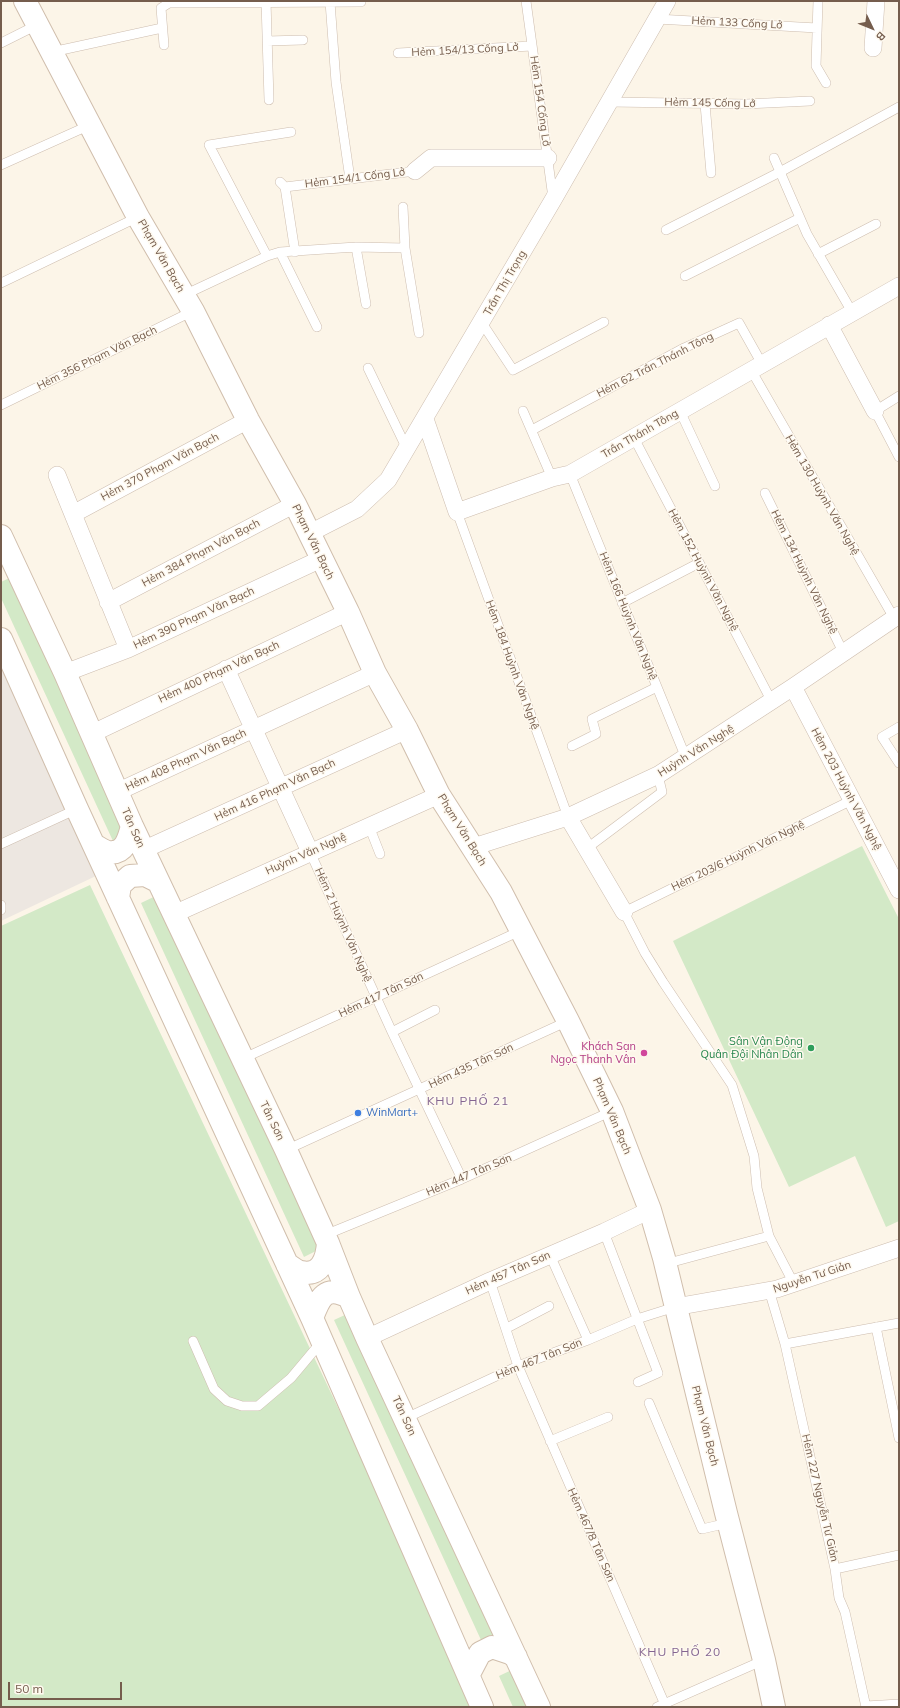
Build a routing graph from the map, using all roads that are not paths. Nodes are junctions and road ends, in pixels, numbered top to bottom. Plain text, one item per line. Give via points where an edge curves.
1 (25, 1) edge
2 (526, 1) edge
3 (667, 1) edge
4 (818, 1) edge
5 (876, 1) edge
6 (266, 2) edge
7 (330, 2) edge
8 (361, 2) dead end
9 (657, 18) junction
10 (37, 25) junction
11 (162, 28) junction
12 (817, 28) junction
13 (303, 40) dead end
14 (267, 41) junction
15 (1, 43) edge
16 (164, 45) dead end
17 (532, 46) junction
18 (873, 48) dead end
19 (52, 52) junction
20 (398, 53) dead end
21 (826, 83) dead end
22 (269, 100) dead end
23 (810, 101) dead end
24 (610, 102) junction
25 (705, 104) junction
26 (899, 107) edge
27 (90, 125) junction
28 (291, 132) dead end
29 (548, 158) junction
30 (774, 158) dead end
31 (1, 166) edge
32 (415, 171) joint
33 (780, 172) junction
34 (712, 173) dead end
35 (350, 179) junction
36 (553, 200) junction
37 (402, 207) dead end
38 (138, 217) junction
39 (800, 218) junction
40 (876, 224) dead end
41 (666, 230) dead end
42 (356, 247) junction
43 (405, 248) junction
44 (280, 252) junction
45 (294, 252) junction
46 (818, 254) junction
47 (267, 256) junction
48 (685, 276) dead end
49 (1, 283) edge
50 (899, 286) edge
51 (188, 303) junction
52 (366, 304) dead end
53 (852, 312) junction
54 (482, 322) junction
55 (604, 322) dead end
56 (829, 325) junction
57 (317, 327) dead end
58 (419, 333) dead end
59 (757, 367) junction
60 (368, 368) dead end
61 (899, 396) edge
62 (1, 405) edge
63 (523, 411) dead end
64 (680, 411) junction
65 (875, 411) junction
66 (425, 419) junction
67 (248, 420) junction
68 (532, 430) junction
69 (634, 438) junction
70 (407, 449) junction
71 (899, 457) edge
72 (570, 474) junction
73 (57, 475) dead end
74 (552, 478) junction
75 (715, 486) dead end
76 (765, 493) dead end
77 (295, 504) junction
78 (457, 512) junction
79 (73, 514) junction
80 (310, 533) junction
81 (1, 536) edge
82 (321, 559) junction
83 (699, 563) junction
84 (8, 564) edge
85 (108, 602) junction
86 (622, 603) junction
87 (348, 612) junction
88 (896, 617) edge
89 (1, 639) edge
90 (128, 649) junction
91 (843, 652) junction
92 (226, 669) junction
93 (375, 672) junction
94 (65, 673) junction
95 (657, 687) junction
96 (793, 688) junction
97 (772, 702) junction
98 (899, 727) edge
99 (254, 729) junction
100 (407, 730) junction
101 (90, 734) junction
102 (572, 746) dead end
103 (686, 758) junction
104 (899, 763) edge
105 (658, 775) junction
106 (282, 787) junction
107 (117, 792) junction
108 (439, 795) junction
109 (852, 800) junction
110 (77, 809) junction
111 (568, 818) junction
112 (132, 826) junction
113 (369, 826) junction
114 (1, 844) edge
115 (94, 845) junction
116 (473, 847) junction
117 (586, 849) junction
118 (143, 850) junction
119 (310, 852) junction
120 (380, 854) dead end
121 (157, 880) junction
122 (899, 890) edge
123 (118, 898) junction
124 (1, 905) edge
125 (1, 910) edge
126 (624, 912) junction
127 (174, 914) junction
128 (520, 931) junction
129 (376, 998) junction
130 (435, 1010) dead end
131 (568, 1021) junction
132 (392, 1032) junction
133 (242, 1059) junction
134 (419, 1090) junction
135 (612, 1111) junction
136 (286, 1150) junction
137 (462, 1179) junction
138 (650, 1210) junction
139 (604, 1232) junction
140 (769, 1236) junction
141 (326, 1239) junction
142 (899, 1248) edge
143 (550, 1255) junction
144 (287, 1264) junction
145 (665, 1264) junction
146 (490, 1281) junction
147 (794, 1284) junction
148 (769, 1290) junction
149 (349, 1297) junction
150 (548, 1306) dead end
151 (675, 1307) junction
152 (312, 1318) junction
153 (637, 1319) junction
154 (899, 1323) edge
155 (876, 1327) junction
156 (507, 1328) junction
157 (367, 1338) junction
158 (588, 1340) junction
159 (193, 1341) dead end
160 (322, 1341) junction
161 (785, 1344) junction
162 (518, 1366) junction
163 (638, 1382) dead end
164 (649, 1403) dead end
165 (608, 1417) dead end
166 (406, 1418) junction
167 (899, 1438) edge
168 (550, 1441) junction
169 (728, 1523) junction
170 (899, 1555) edge
171 (836, 1569) junction
172 (516, 1657) junction
173 (764, 1660) junction
174 (469, 1674) junction
175 (899, 1704) edge
176 (663, 1706) edge
177 (482, 1707) edge
178 (539, 1707) edge
179 (774, 1707) edge
180 (866, 1707) edge

1 - 10 street, Phạm Văn Bạch
2 - 17 lane, Hẻm 154 Cống Lở
3 - 9 street, Trần Thị Trọng
4 - 12 lane
5 - 18 street
6 - 7 lane
6 - 11 lane via 169,3 161,8
6 - 14 lane
7 - 8 lane
7 - 35 lane via 336,82
9 - 12 lane, Hẻm 133 Cống Lở
9 - 24 street, Trần Thị Trọng
10 - 15 lane
10 - 19 street, Phạm Văn Bạch
11 - 16 lane
11 - 19 lane
12 - 21 lane via 816,66
13 - 14 lane
14 - 22 lane
17 - 20 lane, Hẻm 154/13 Cống Lở
17 - 29 lane, Hẻm 154 Cống Lở
19 - 27 street, Phạm Văn Bạch
23 - 25 lane, Hẻm 145 Cống Lở
24 - 25 lane, Hẻm 145 Cống Lở
24 - 36 street, Trần Thị Trọng
25 - 34 lane
26 - 33 lane
27 - 31 lane
27 - 38 street, Phạm Văn Bạch
28 - 47 lane via 209,145
29 - 32 street, Hẻm 154/1 Cống Lở via 431,158
29 - 36 lane, Hẻm 154 Cống Lở
30 - 33 lane
32 - 35 lane, Hẻm 154/1 Cống Lở
33 - 39 lane
33 - 41 lane
35 - 45 lane, Hẻm 154/1 Cống Lở via 282,184
36 - 54 street, Trần Thị Trọng
37 - 43 lane
38 - 49 lane
38 - 51 street, Phạm Văn Bạch
39 - 46 lane
39 - 48 lane
40 - 46 lane
42 - 43 lane, Hẻm 356 Phạm Văn Bạch
42 - 45 lane, Hẻm 356 Phạm Văn Bạch
42 - 52 lane
43 - 58 lane
44 - 45 lane, Hẻm 356 Phạm Văn Bạch
44 - 47 lane, Hẻm 356 Phạm Văn Bạch
44 - 57 lane
46 - 53 lane
47 - 51 lane, Hẻm 356 Phạm Văn Bạch
50 - 53 street, Trần Thánh Tông
51 - 62 lane, Hẻm 356 Phạm Văn Bạch
51 - 67 street, Phạm Văn Bạch
53 - 56 street, Trần Thánh Tông
54 - 55 lane via 513,370
54 - 66 street, Trần Thị Trọng
56 - 59 street, Trần Thánh Tông
56 - 65 street
59 - 64 street, Trần Thánh Tông
59 - 68 lane, Hẻm 62 Trần Thánh Tông via 739,323 684,348
59 - 88 lane, Hẻm 130 Huỳnh Văn Nghệ
60 - 70 lane
61 - 65 lane
63 - 68 lane
64 - 69 street, Trần Thánh Tông
64 - 75 lane
65 - 71 lane
66 - 70 street, Trần Thị Trọng
66 - 78 street
67 - 77 street, Phạm Văn Bạch
67 - 79 street, Hẻm 370 Phạm Văn Bạch
68 - 74 lane
69 - 72 street, Trần Thánh Tông
69 - 83 lane, Hẻm 152 Huỳnh Văn Nghệ
70 - 80 street, Trần Thị Trọng via 388,480 357,509
72 - 74 street, Trần Thánh Tông
72 - 86 lane, Hẻm 166 Huỳnh Văn Nghệ
73 - 79 street
74 - 78 street, Trần Thánh Tông
76 - 91 lane, Hẻm 134 Huỳnh Văn Nghệ
77 - 80 street, Phạm Văn Bạch
77 - 85 street, Hẻm 384 Phạm Văn Bạch
78 - 111 lane, Hẻm 184 Huỳnh Văn Nghệ
79 - 85 street
80 - 82 street, Phạm Văn Bạch
81 - 84 street, Tân Sơn
82 - 87 street, Phạm Văn Bạch
82 - 90 street, Hẻm 390 Phạm Văn Bạch
83 - 86 lane
83 - 97 lane, Hẻm 152 Huỳnh Văn Nghệ
84 - 94 street, Tân Sơn
85 - 90 street
86 - 95 lane, Hẻm 166 Huỳnh Văn Nghệ
87 - 92 street, Hẻm 400 Phạm Văn Bạch
87 - 93 street, Phạm Văn Bạch
88 - 91 street, Huỳnh Văn Nghệ
89 - 110 street
90 - 94 street, Hẻm 390 Phạm Văn Bạch
91 - 96 street, Huỳnh Văn Nghệ
92 - 99 street, Hẻm 408 Phạm Văn Bạch
92 - 101 street, Hẻm 400 Phạm Văn Bạch
93 - 99 street, Hẻm 408 Phạm Văn Bạch
93 - 100 street, Phạm Văn Bạch
94 - 101 street, Tân Sơn
95 - 102 lane via 592,719 596,734
95 - 103 lane, Hẻm 166 Huỳnh Văn Nghệ
96 - 97 street, Huỳnh Văn Nghệ
96 - 109 street, Hẻm 203 Huỳnh Văn Nghệ
97 - 103 street, Huỳnh Văn Nghệ
98 - 104 lane via 882,737
99 - 106 street
99 - 107 street, Hẻm 408 Phạm Văn Bạch
100 - 106 street, Hẻm 416 Phạm Văn Bạch
100 - 108 street, Phạm Văn Bạch
101 - 107 street, Tân Sơn
103 - 105 street, Huỳnh Văn Nghệ
105 - 111 street, Huỳnh Văn Nghệ
105 - 117 lane via 662,792
106 - 118 street, Hẻm 416 Phạm Văn Bạch
106 - 119 street
107 - 112 street, Tân Sơn
108 - 113 street, Huỳnh Văn Nghệ
108 - 116 street, Phạm Văn Bạch
109 - 122 street, Hẻm 203 Huỳnh Văn Nghệ
109 - 126 lane, Hẻm 203/6 Huỳnh Văn Nghệ
110 - 114 lane
110 - 115 street
111 - 116 street, Huỳnh Văn Nghệ
111 - 117 street
112 - 115 street via 128,842 120,850 109,852
112 - 118 street, Tân Sơn
113 - 119 street, Huỳnh Văn Nghệ
113 - 120 lane
115 - 123 street
116 - 128 street, Phạm Văn Bạch via 501,892
117 - 126 street
118 - 121 street, Tân Sơn
119 - 127 street, Huỳnh Văn Nghệ
119 - 129 lane, Hẻm 2 Huỳnh Văn Nghệ
121 - 123 street via 145,875 130,876 120,885
121 - 127 street, Tân Sơn
123 - 144 street
124 - 125 lane
126 - 140 lane via 662,982 732,1085 754,1156 757,1188
127 - 133 street, Tân Sơn
128 - 129 lane, Hẻm 417 Tân Sơn
128 - 131 street, Phạm Văn Bạch
129 - 132 lane, Hẻm 2 Huỳnh Văn Nghệ
129 - 133 lane, Hẻm 417 Tân Sơn
130 - 132 lane
131 - 134 lane, Hẻm 435 Tân Sơn
131 - 135 street, Phạm Văn Bạch
132 - 134 lane, Hẻm 2 Huỳnh Văn Nghệ
133 - 136 street, Tân Sơn
134 - 136 lane, Hẻm 435 Tân Sơn
134 - 137 lane, Hẻm 2 Huỳnh Văn Nghệ
135 - 137 lane, Hẻm 447 Tân Sơn
135 - 138 street, Phạm Văn Bạch
136 - 141 street, Tân Sơn
137 - 141 lane, Hẻm 447 Tân Sơn
138 - 139 street, Hẻm 457 Tân Sơn
138 - 145 street, Phạm Văn Bạch
139 - 143 street, Hẻm 457 Tân Sơn
139 - 153 lane
140 - 145 lane
140 - 147 lane
141 - 144 street via 328,1255 324,1264 315,1272 299,1272
141 - 149 street, Tân Sơn
142 - 147 street, Nguyễn Tư Giản
143 - 146 street, Hẻm 457 Tân Sơn
143 - 158 lane
144 - 152 street
145 - 151 street, Phạm Văn Bạch
146 - 156 lane, Hẻm 467/8 Tân Sơn
146 - 157 street, Hẻm 457 Tân Sơn
147 - 148 street, Nguyễn Tư Giản
148 - 151 street, Nguyễn Tư Giản
148 - 161 lane, Hẻm 227 Nguyễn Tư Giản
149 - 152 street via 339,1292 329,1292 318,1300
149 - 157 street, Tân Sơn
150 - 156 lane
151 - 153 lane, Hẻm 467 Tân Sơn
151 - 169 street, Phạm Văn Bạch
152 - 160 street
153 - 158 lane, Hẻm 467 Tân Sơn
153 - 163 lane via 658,1373
154 - 155 lane
155 - 161 lane
155 - 167 lane
156 - 162 lane, Hẻm 467/8 Tân Sơn
157 - 166 street, Tân Sơn
158 - 162 lane, Hẻm 467 Tân Sơn
159 - 160 lane via 214,1389 227,1401 242,1406 258,1406 291,1378
160 - 174 street
161 - 171 lane, Hẻm 227 Nguyễn Tư Giản
162 - 166 lane, Hẻm 467 Tân Sơn
162 - 168 lane, Hẻm 467/8 Tân Sơn
164 - 169 lane via 702,1528
165 - 168 lane
166 - 172 street, Tân Sơn
168 - 176 lane, Hẻm 467/8 Tân Sơn
169 - 173 street, Phạm Văn Bạch
170 - 171 lane
171 - 180 lane, Hẻm 227 Nguyễn Tư Giản via 839,1598 845,1612
172 - 174 street via 492,1647 480,1654
172 - 178 street, Tân Sơn
173 - 176 lane
173 - 179 street, Phạm Văn Bạch
174 - 177 street
175 - 180 lane

